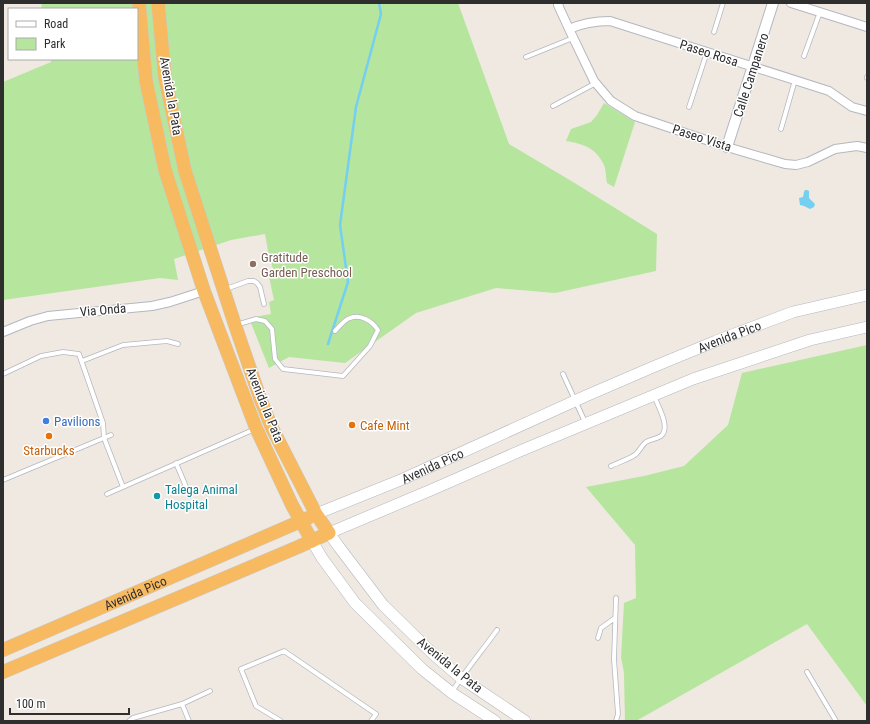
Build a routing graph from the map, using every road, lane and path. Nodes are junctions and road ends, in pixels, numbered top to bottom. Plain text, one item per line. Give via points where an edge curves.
1 (139, 3) edge
2 (158, 3) edge
3 (558, 3) edge
4 (723, 3) edge
5 (774, 3) edge
6 (791, 3) edge
7 (820, 12) junction
8 (867, 27) edge
9 (569, 29) junction
10 (714, 32) dead end
11 (573, 38) junction
12 (707, 52) junction
13 (804, 56) dead end
14 (526, 57) dead end
15 (753, 67) junction
16 (795, 80) junction
17 (596, 83) junction
18 (553, 106) dead end
19 (690, 107) dead end
20 (867, 111) edge
21 (781, 129) dead end
22 (727, 147) junction
23 (867, 148) edge
24 (224, 289) junction
25 (204, 291) junction
26 (867, 295) edge
27 (264, 304) dead end
28 (233, 319) junction
29 (867, 327) edge
30 (335, 331) dead end
31 (3, 332) edge
32 (178, 344) dead end
33 (82, 361) junction
34 (3, 374) edge
35 (563, 374) dead end
36 (653, 396) junction
37 (576, 401) junction
38 (586, 424) junction
39 (256, 428) junction
40 (112, 435) dead end
41 (104, 438) junction
42 (176, 463) junction
43 (611, 466) dead end
44 (3, 480) edge
45 (123, 487) junction
46 (187, 489) dead end
47 (107, 494) dead end
48 (316, 514) junction
49 (301, 521) junction
50 (329, 533) junction
51 (312, 541) junction
52 (616, 598) dead end
53 (615, 618) junction
54 (497, 630) dead end
55 (598, 638) dead end
56 (3, 650) edge
57 (3, 672) edge
58 (806, 672) dead end
59 (461, 678) junction
60 (210, 692) dead end
61 (452, 693) junction
62 (182, 704) junction
63 (273, 719) edge
64 (374, 720) edge
65 (129, 721) edge
66 (189, 721) edge
67 (281, 721) edge
68 (495, 721) edge
69 (525, 721) edge
70 (616, 721) edge
71 (836, 721) edge

1 - 25 highway, Avenida la Pata via 146,81 165,170
2 - 24 highway, Avenida la Pata via 165,78 185,171
3 - 9 street, Paseo Vista
4 - 10 lane
5 - 15 street, Calle Campanero
6 - 7 street
7 - 8 street
7 - 13 lane
9 - 11 street, Paseo Vista
9 - 12 street, Paseo Rosa via 597,21 610,21
11 - 14 lane
11 - 17 street, Paseo Vista
12 - 15 street, Paseo Rosa
12 - 19 lane
15 - 16 street, Paseo Rosa
15 - 22 street, Calle Campanero
16 - 20 street, Paseo Rosa via 829,91 852,107
16 - 21 lane
17 - 18 lane
17 - 22 street, Paseo Vista via 611,100 635,116
22 - 23 street, Paseo Vista via 784,164 808,162 834,149 857,146
24 - 27 lane via 254,281 260,287
24 - 28 highway, Avenida la Pata
25 - 28 highway via 215,293 222,313
25 - 31 street, Via Onda via 152,306 48,316
25 - 39 highway, Avenida la Pata
26 - 37 main road, Avenida Pico via 793,312 716,341
28 - 30 lane via 265,321 272,329 274,360 283,369 343,376 370,346 378,330 374,324 361,316 349,318
28 - 48 highway, Avenida la Pata via 271,426
29 - 36 main road, Avenida Pico via 810,340 694,379
32 - 33 lane via 167,341 123,346
33 - 34 lane via 79,354 62,352 41,356
33 - 41 lane via 103,423
35 - 37 lane
36 - 38 main road, Avenida Pico
36 - 43 lane via 664,420 664,431 661,436 646,442 636,454
37 - 38 lane
37 - 48 main road, Avenida Pico via 403,479
38 - 50 main road, Avenida Pico
39 - 42 lane
39 - 49 highway, Avenida la Pata
40 - 41 lane
41 - 44 lane
41 - 45 lane
42 - 45 lane
42 - 46 lane
45 - 47 lane
48 - 49 highway, Avenida Pico
48 - 50 highway, Avenida la Pata
49 - 51 highway, Avenida la Pata
49 - 56 highway, Avenida Pico
50 - 51 highway, Avenida Pico
50 - 59 main road, Avenida la Pata via 383,605
51 - 57 highway, Avenida Pico
51 - 61 main road, Avenida la Pata via 355,603 422,669
52 - 53 lane
53 - 55 lane via 601,628
53 - 70 lane via 614,659 618,714
54 - 59 lane
58 - 71 lane
59 - 61 lane
59 - 69 main road, Avenida la Pata
60 - 62 lane
61 - 68 main road, Avenida la Pata
62 - 65 lane
62 - 66 lane
63 - 64 lane via 256,706 241,669 284,651 376,714
63 - 67 lane

